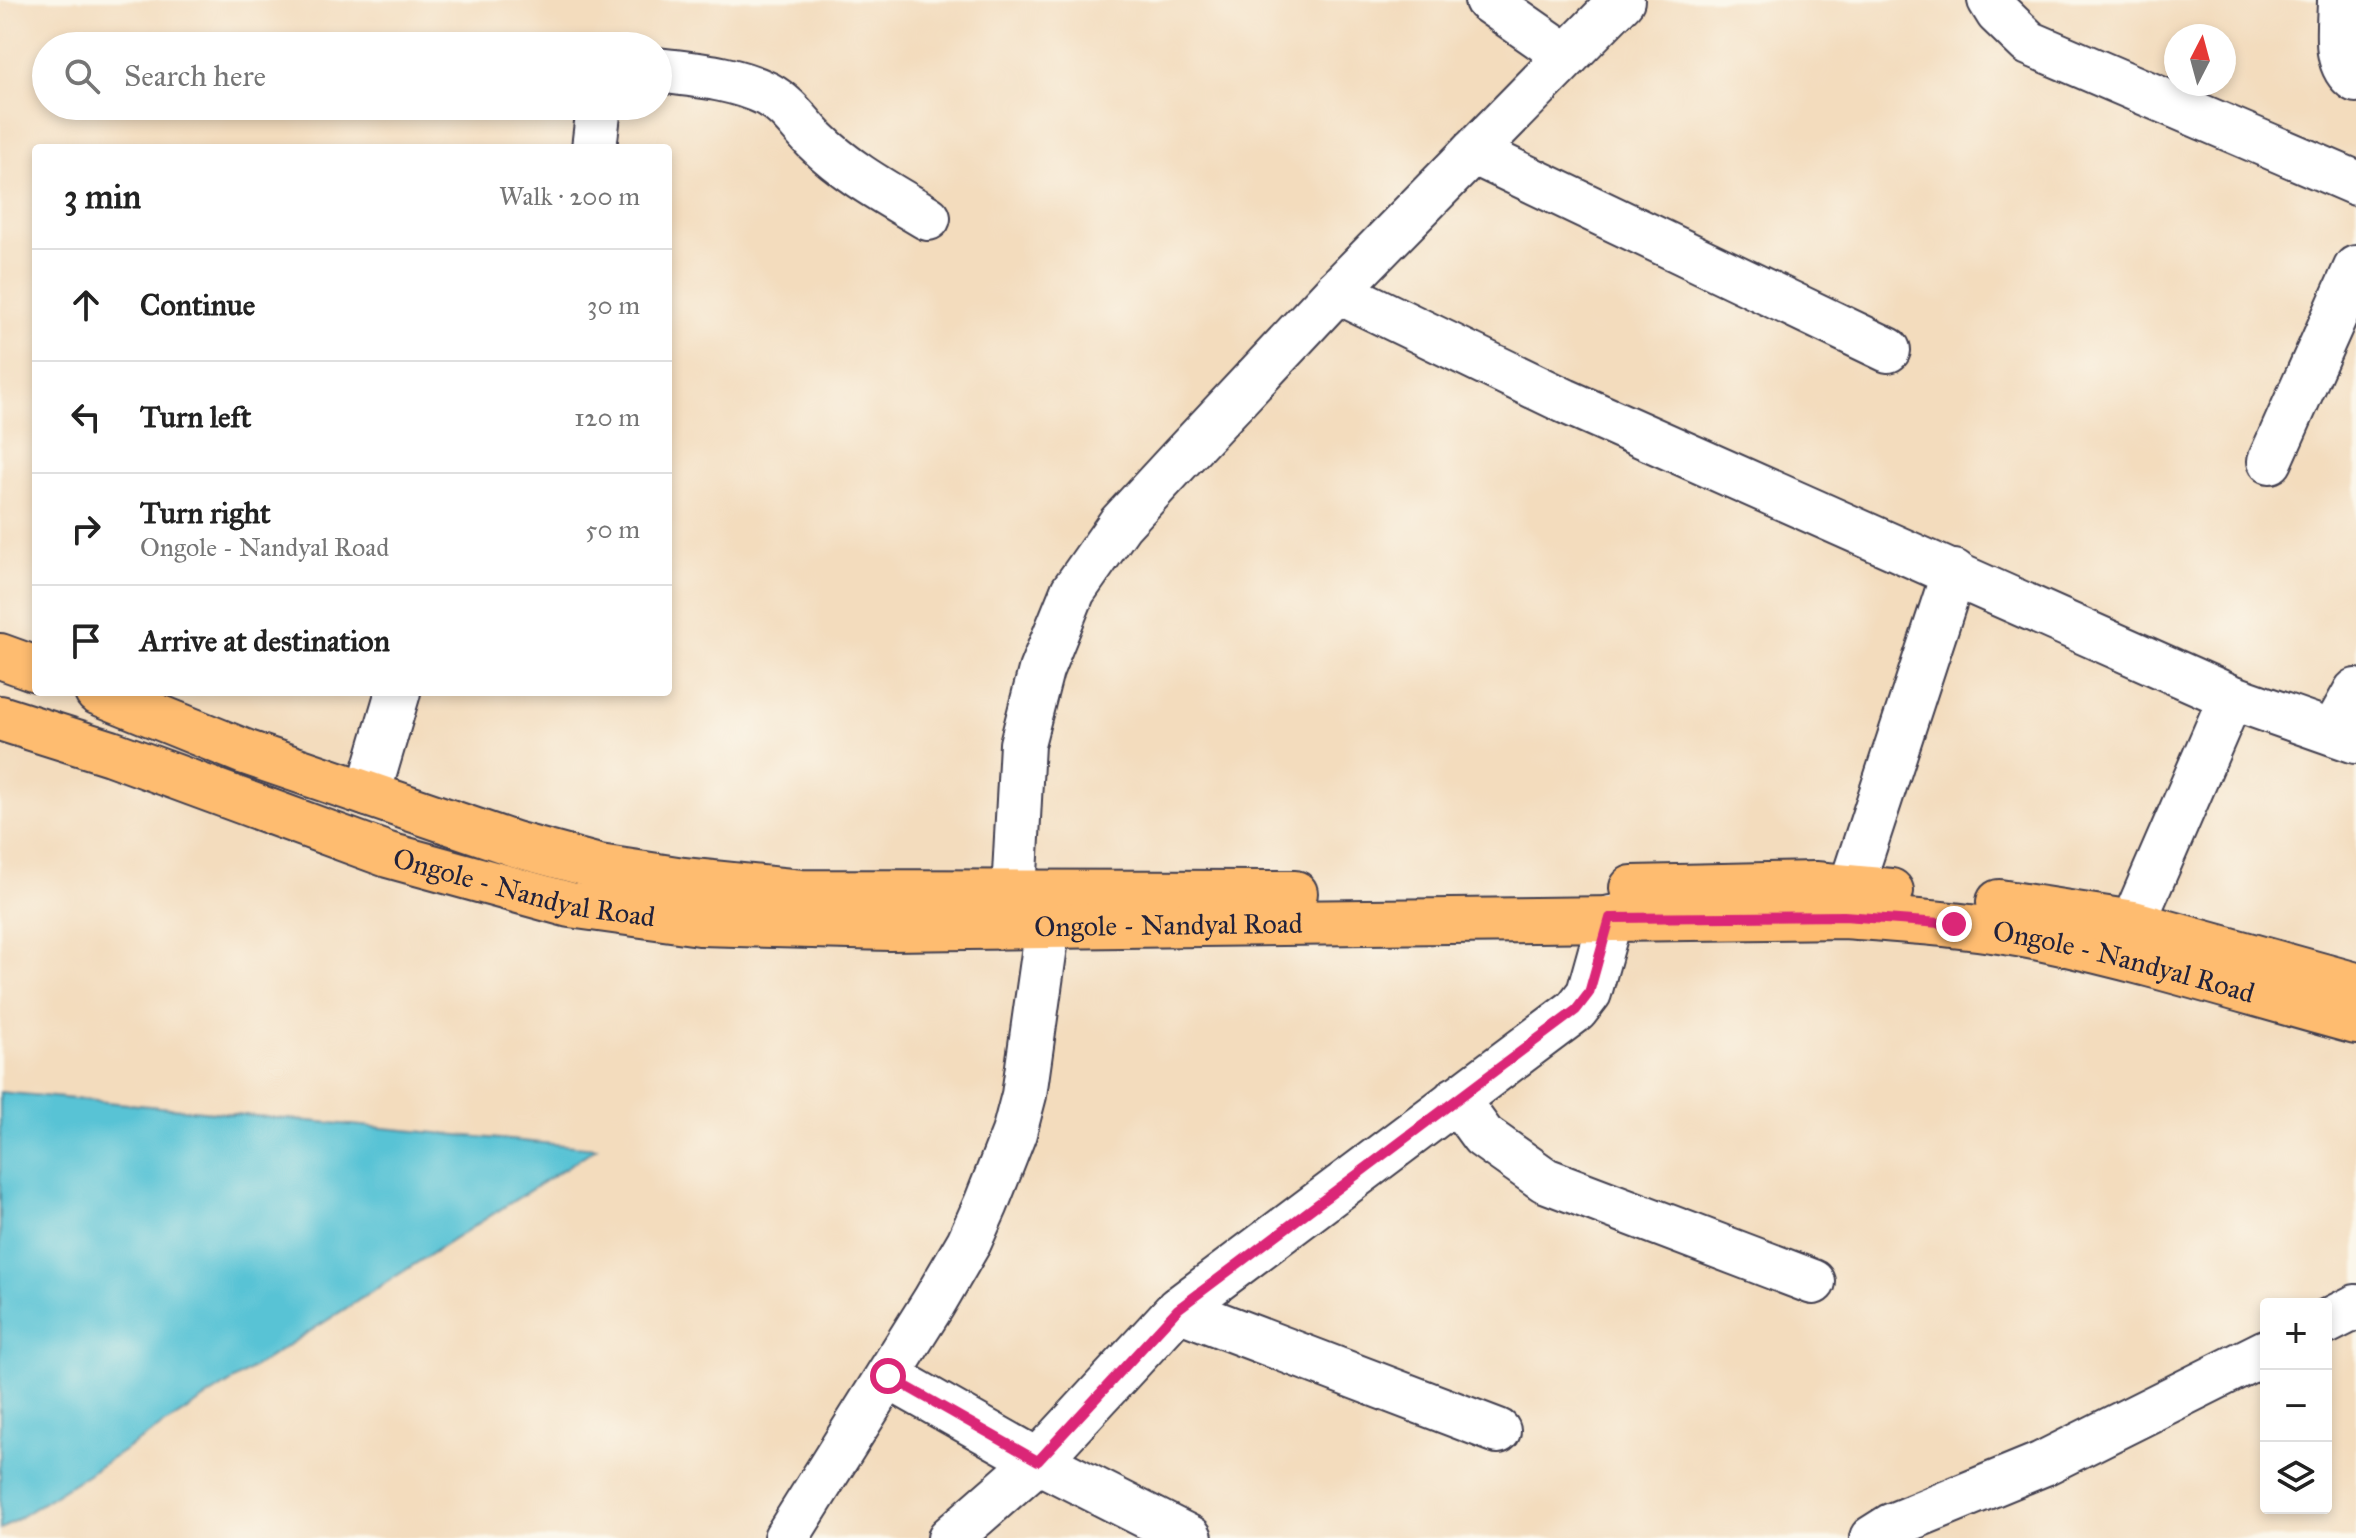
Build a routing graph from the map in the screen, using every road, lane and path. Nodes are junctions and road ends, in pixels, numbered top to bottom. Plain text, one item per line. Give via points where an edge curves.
1 (1487, 0) edge
2 (1622, 0) edge
3 (1990, 0) edge
4 (2340, 0) edge
5 (1567, 56) junction
6 (672, 72) edge
7 (2356, 80) edge
8 (597, 120) edge
9 (594, 144) edge
10 (1473, 152) junction
11 (2356, 183) edge
12 (928, 218) dead end
13 (2356, 268) edge
14 (1337, 291) junction
15 (1888, 350) dead end
16 (2270, 461) dead end
17 (1954, 572) junction
18 (0, 656) edge
19 (32, 668) edge
20 (2356, 691) edge
21 (107, 696) edge
22 (397, 696) edge
23 (2231, 697) junction
24 (0, 718) edge
25 (2344, 737) edge
26 (368, 794) junction
27 (1851, 887) junction
28 (1014, 893) junction
29 (1610, 918) junction
30 (2133, 923) junction
31 (1048, 925) junction
32 (2356, 985) edge
33 (2356, 1022) edge
34 (1456, 1099) junction
35 (1813, 1282) dead end
36 (2356, 1307) edge
37 (1178, 1309) junction
38 (2332, 1319) edge
39 (2260, 1355) edge
40 (888, 1376) junction
41 (1498, 1431) dead end
42 (1038, 1461) junction
43 (1886, 1534) edge
44 (786, 1538) edge
45 (950, 1538) edge
46 (1190, 1538) edge

1 - 5 street
2 - 5 street
3 - 11 street via 2029,43
4 - 7 street via 2339,51 2348,75
5 - 10 street
6 - 12 street via 732,80 769,95 851,170
8 - 9 street
10 - 14 street
10 - 15 street
13 - 16 street
14 - 17 street via 1565,401
14 - 28 street via 1120,524 1073,591 1041,670 1022,744
17 - 23 street
17 - 27 street
18 - 19 main road
20 - 25 street
21 - 26 main road, Ongole - Nandyal Road
22 - 26 street
23 - 25 street
23 - 30 street
24 - 31 main road, Ongole - Nandyal Road via 388,855 570,905 700,923
26 - 28 main road, Ongole - Nandyal Road via 514,844 599,867 683,880 801,892
27 - 28 main road, Ongole - Nandyal Road
27 - 30 main road, Ongole - Nandyal Road
29 - 31 main road, Ongole - Nandyal Road
29 - 33 main road, Ongole - Nandyal Road via 1844,916 1954,924 2128,958
29 - 34 street via 1589,993 1576,1010
30 - 32 main road, Ongole - Nandyal Road
31 - 40 street via 1014,1133 978,1223
34 - 35 street via 1483,1136 1545,1180
34 - 37 street
36 - 38 street
37 - 41 street
37 - 42 street
39 - 43 street via 2042,1464
40 - 42 street
40 - 44 street
42 - 45 street
42 - 46 street

